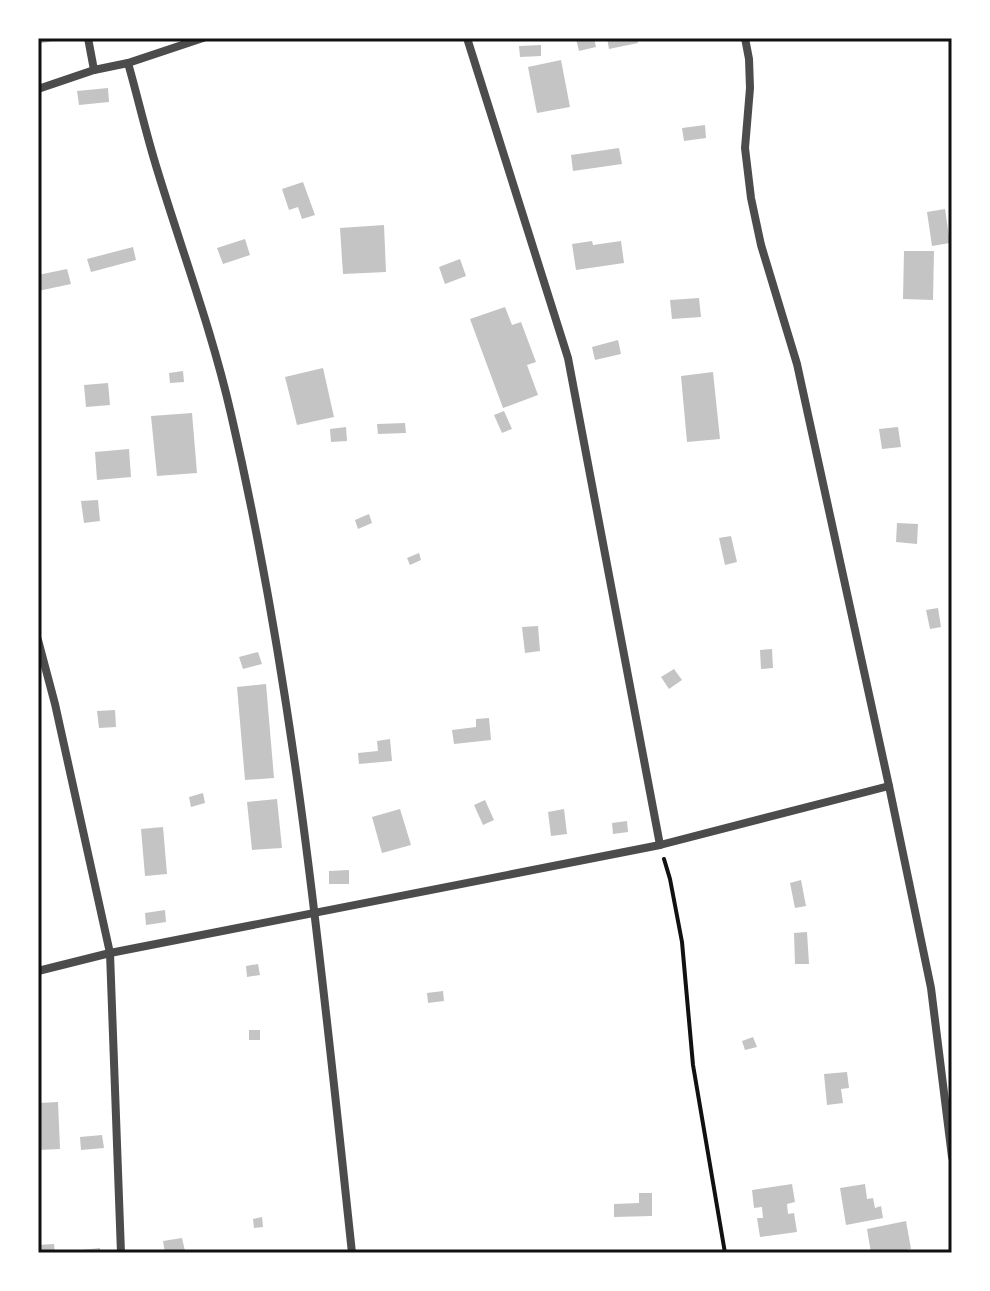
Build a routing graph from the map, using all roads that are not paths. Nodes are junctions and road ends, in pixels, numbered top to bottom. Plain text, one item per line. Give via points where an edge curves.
1 (88, 38) edge
2 (203, 38) edge
3 (467, 38) edge
4 (745, 38) edge
5 (128, 63) junction
6 (94, 70) junction
7 (38, 89) edge
8 (38, 640) edge
9 (889, 786) junction
10 (660, 845) junction
11 (316, 913) junction
12 (110, 953) junction
13 (38, 971) edge
14 (952, 1157) edge
15 (121, 1253) edge
16 (352, 1253) edge

1 - 6 street
2 - 5 street
3 - 10 street via 568,358
4 - 9 street via 750,88 745,148 751,198 797,364
5 - 6 street
5 - 11 street via 231,412 265,576
6 - 7 street
8 - 12 street
9 - 10 street
9 - 14 street via 931,988
10 - 11 street
11 - 12 street
11 - 16 street
12 - 13 street
12 - 15 street

